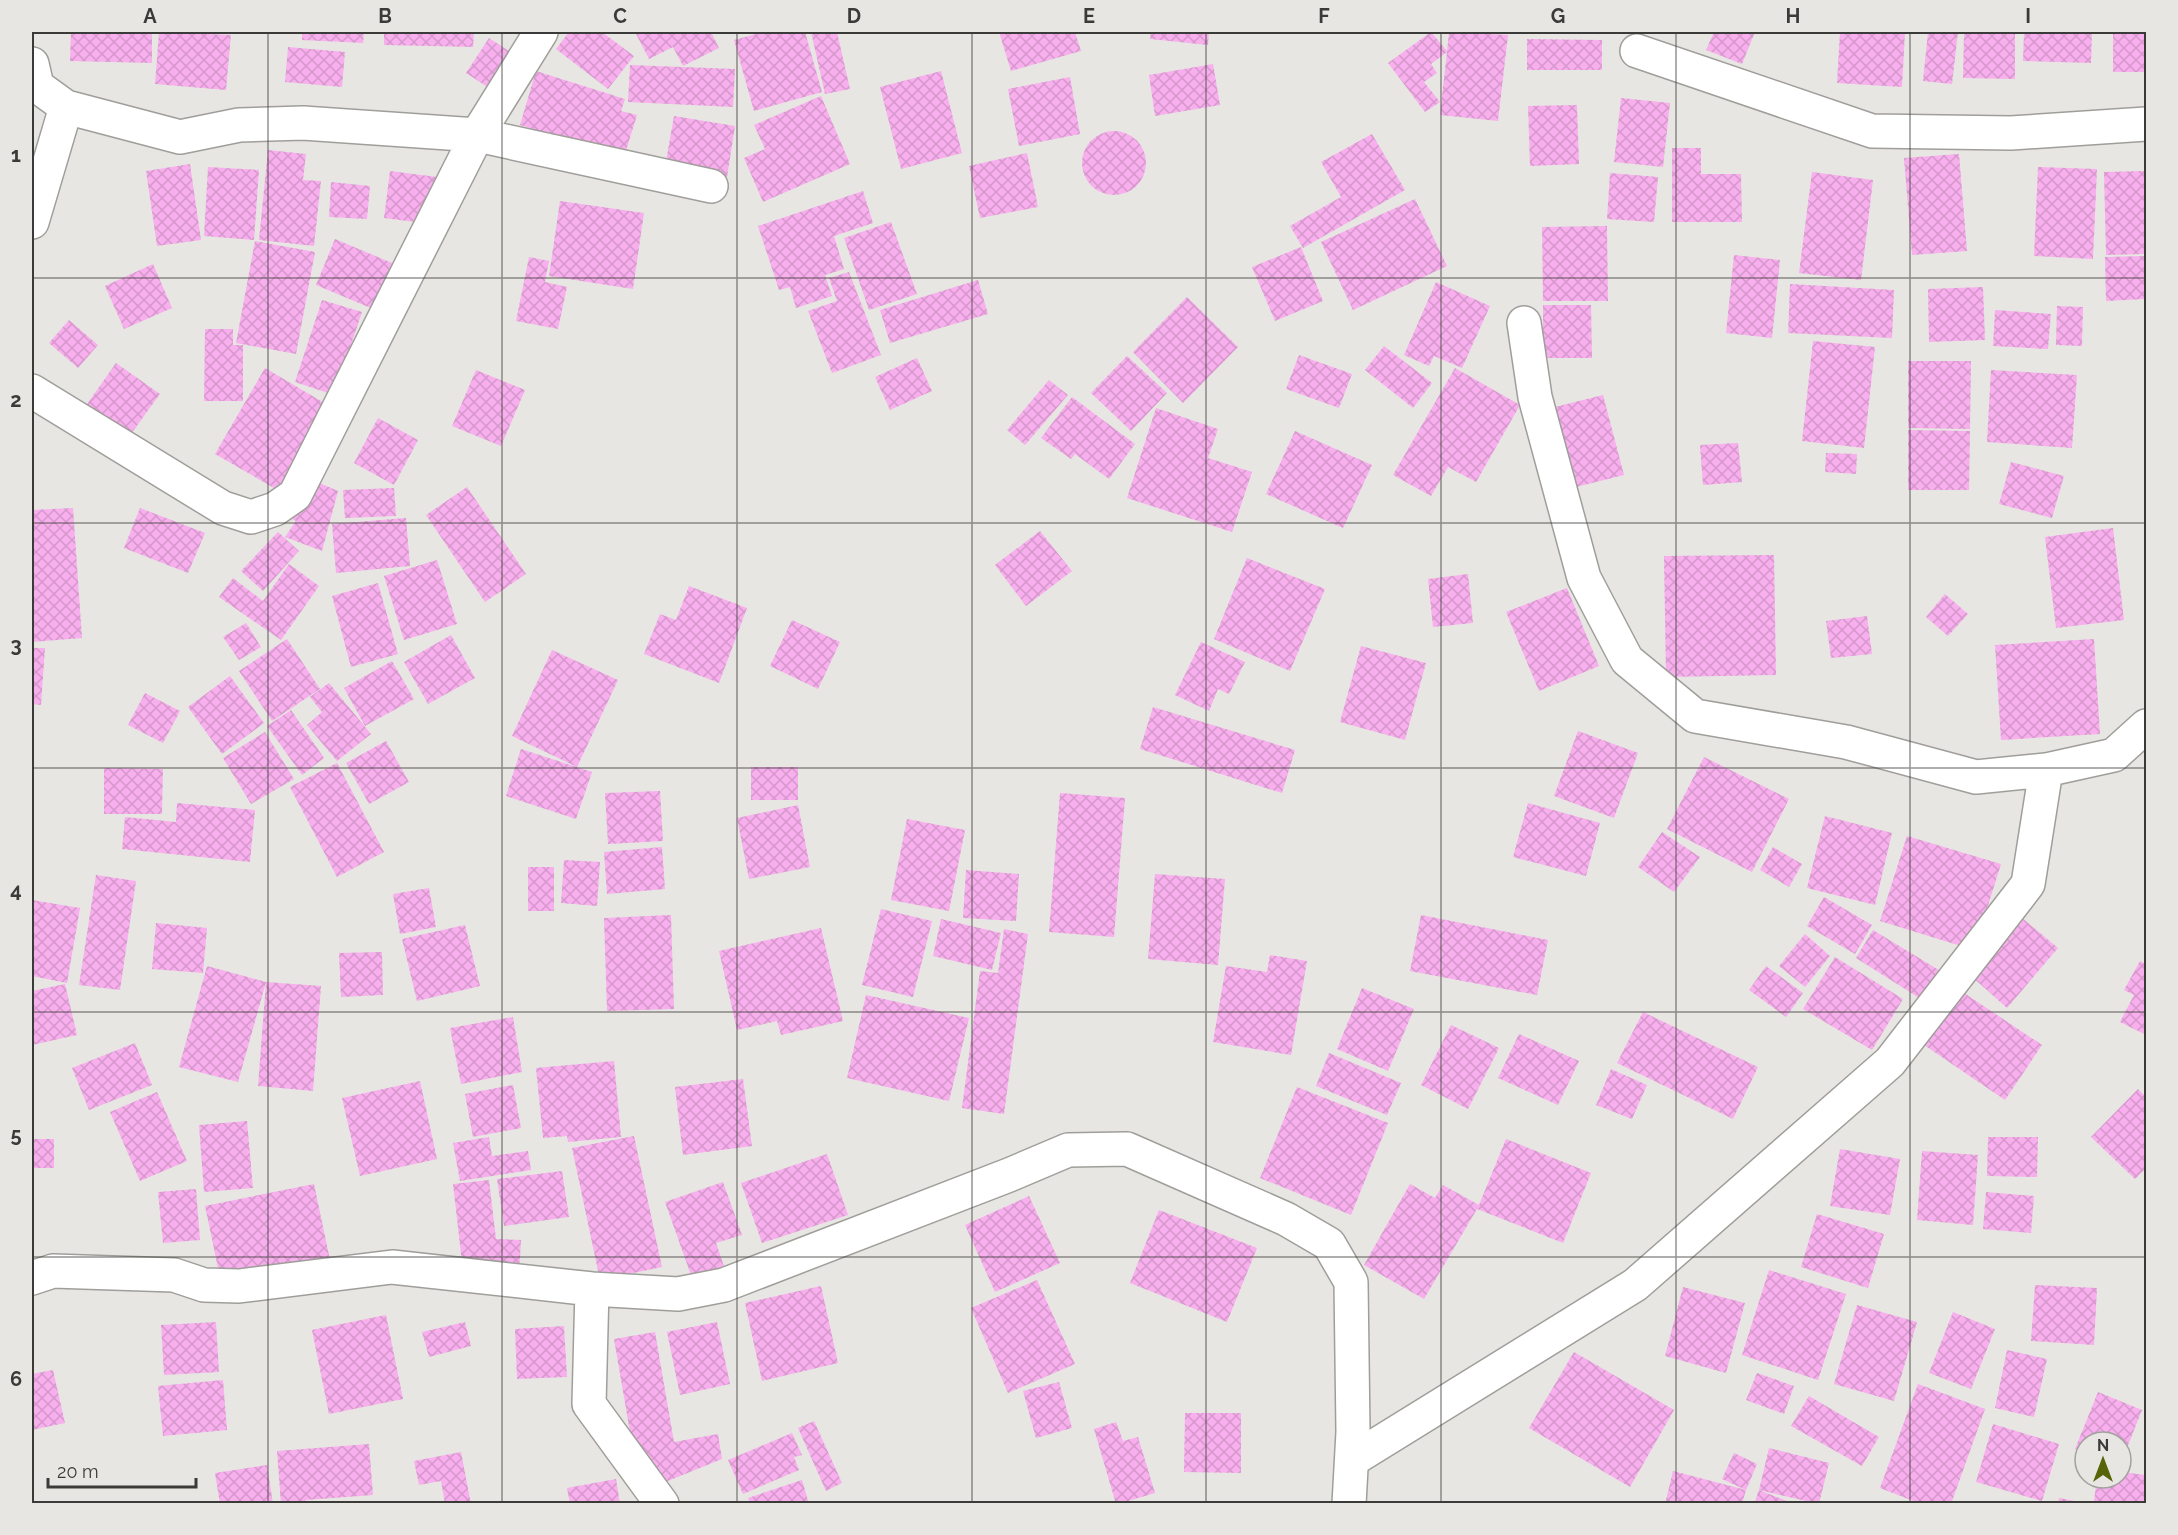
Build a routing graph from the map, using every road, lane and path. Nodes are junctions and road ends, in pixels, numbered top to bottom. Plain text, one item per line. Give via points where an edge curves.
1 (541, 32) edge
2 (1637, 51) dead end
3 (33, 79) edge
4 (66, 107) junction
5 (2146, 124) edge
6 (477, 135) junction
7 (711, 186) dead end
8 (32, 222) edge
9 (1524, 323) dead end
10 (32, 391) edge
11 (2146, 726) edge
12 (2046, 770) junction
13 (32, 1278) edge
14 (592, 1290) junction
15 (1352, 1460) junction
16 (662, 1503) edge
17 (1349, 1503) edge

1 - 6 street
2 - 5 street via 1872,131 2011,133
3 - 4 street
4 - 6 street via 180,137 239,125 303,123
4 - 8 street
6 - 7 street
6 - 10 street via 295,495 274,509 251,517 223,508
9 - 12 street via 1535,397 1584,578 1627,660 1695,716 1846,742 1976,777
11 - 12 street via 2114,755
12 - 15 street via 2028,884 1890,1062 1635,1285
13 - 14 street via 52,1270 174,1275 204,1285 239,1286 392,1267
14 - 15 street via 678,1294 724,1285 1068,1150 1127,1149 1286,1219 1329,1244 1351,1282
14 - 16 street via 589,1404
15 - 17 street

